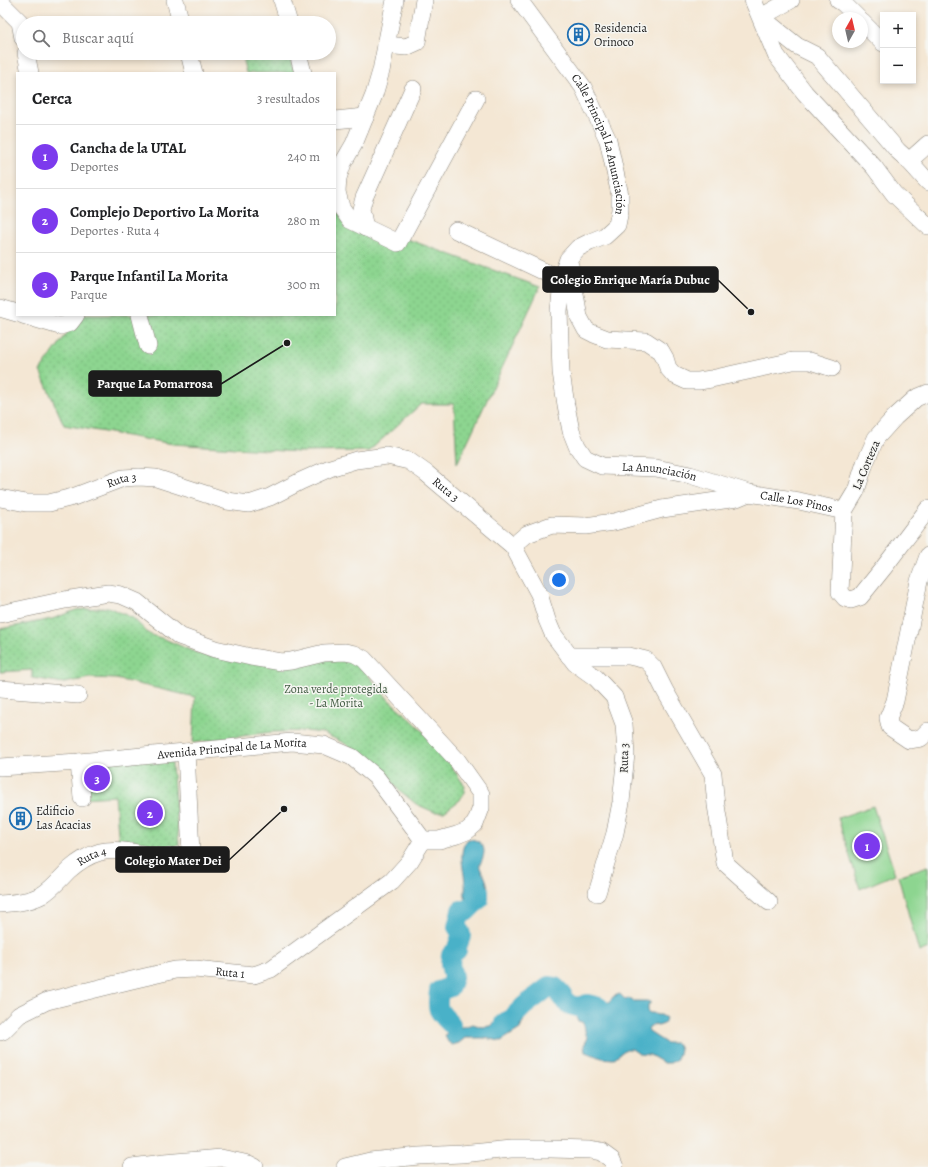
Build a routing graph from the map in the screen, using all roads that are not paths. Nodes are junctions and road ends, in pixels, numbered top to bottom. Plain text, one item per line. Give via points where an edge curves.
1 (175, 0) edge
2 (282, 0) edge
3 (395, 0) edge
4 (424, 0) edge
5 (519, 0) edge
6 (753, 0) edge
7 (791, 0) edge
8 (838, 0) edge
9 (0, 2) edge
10 (852, 12) edge
11 (179, 16) edge
12 (287, 16) edge
13 (760, 17) junction
14 (16, 18) edge
15 (868, 28) edge
16 (880, 40) edge
17 (386, 45) junction
18 (27, 60) edge
19 (191, 60) edge
20 (300, 60) edge
21 (30, 72) edge
22 (194, 72) edge
23 (303, 72) edge
24 (413, 89) dead end
25 (476, 99) dead end
26 (365, 117) junction
27 (336, 120) edge
28 (928, 144) edge
29 (909, 161) junction
30 (928, 182) edge
31 (357, 224) junction
32 (928, 226) edge
33 (456, 230) dead end
34 (568, 259) junction
35 (562, 280) junction
36 (0, 308) edge
37 (16, 313) edge
38 (26, 316) edge
39 (75, 316) edge
40 (140, 316) edge
41 (148, 346) dead end
42 (832, 368) dead end
43 (928, 393) edge
44 (749, 493) junction
45 (0, 498) edge
46 (928, 509) edge
47 (844, 511) junction
48 (513, 546) junction
49 (928, 556) edge
50 (0, 614) edge
51 (569, 656) junction
52 (0, 690) edge
53 (78, 695) dead end
54 (928, 731) edge
55 (186, 752) junction
56 (79, 762) junction
57 (0, 767) edge
58 (82, 798) dead end
59 (423, 840) junction
60 (597, 893) dead end
61 (769, 902) dead end
62 (0, 904) edge
63 (0, 1032) edge
64 (132, 1167) edge
65 (255, 1167) edge
66 (345, 1167) edge
67 (615, 1167) edge

1 - 11 street
2 - 12 street
3 - 17 street
4 - 17 street via 417,42 406,47
5 - 34 street, Calle Principal La Anunciación via 583,87 608,140 620,195 617,225 605,236 578,248
6 - 13 street
7 - 13 street
8 - 10 street
9 - 14 street
13 - 29 street via 797,46 817,56
13 - 32 street via 776,55 805,93 874,168 894,194
15 - 16 street
17 - 26 street via 381,71
18 - 21 street
19 - 22 street
20 - 23 street
24 - 31 street via 364,198
25 - 31 street via 398,243
26 - 27 street
26 - 31 street via 338,178 337,192 341,207
28 - 29 street
29 - 30 street
33 - 35 street
34 - 35 street
34 - 42 street via 579,317 586,330 607,339 646,341 661,350 668,368 674,375 687,381 699,381 799,360
35 - 44 street, La Anunciación via 559,311 561,372 571,431 585,458 602,466 656,468 690,475
36 - 37 street
38 - 39 street via 60,326 70,322
40 - 41 street
43 - 47 street, La Corteza via 916,398 876,438 856,491
44 - 47 street, Calle Los Pinos
44 - 48 street via 737,498 662,509 614,522 585,526 552,525 527,534
45 - 48 street, Ruta 3 via 26,503 48,503 73,497 123,478 139,477 156,478 227,501 249,504 270,497 330,468 356,460 387,456 409,462 426,473
46 - 47 street via 860,597 851,600 844,598 840,592
48 - 51 street, Ruta 3 via 539,594 553,634
49 - 54 street via 919,581 895,701 888,718 890,727 910,740 921,738
50 - 59 street via 108,593 137,602 179,636 216,649 281,662 324,653 355,654 364,659 457,760 481,794 482,808 475,824 467,831 439,840
51 - 60 street, Ruta 3 via 614,697 624,724 626,754 621,802
51 - 61 street via 629,656 646,660 653,667 713,774 725,863
52 - 53 street
55 - 56 street, Avenida Principal de La Morita
55 - 59 street, Avenida Principal de La Morita via 292,742 324,744 352,757 376,777
55 - 62 street, Ruta 4 via 191,853 162,857 112,850 100,852 79,862 41,896 21,903
56 - 57 street, Avenida Principal de La Morita
56 - 58 street
59 - 63 street, Ruta 1 via 410,861 392,881 271,969 254,975 195,969 175,970 47,1001 19,1015
64 - 65 street via 221,1158
66 - 67 street via 370,1161 419,1156 510,1149 551,1149 601,1152 612,1160

